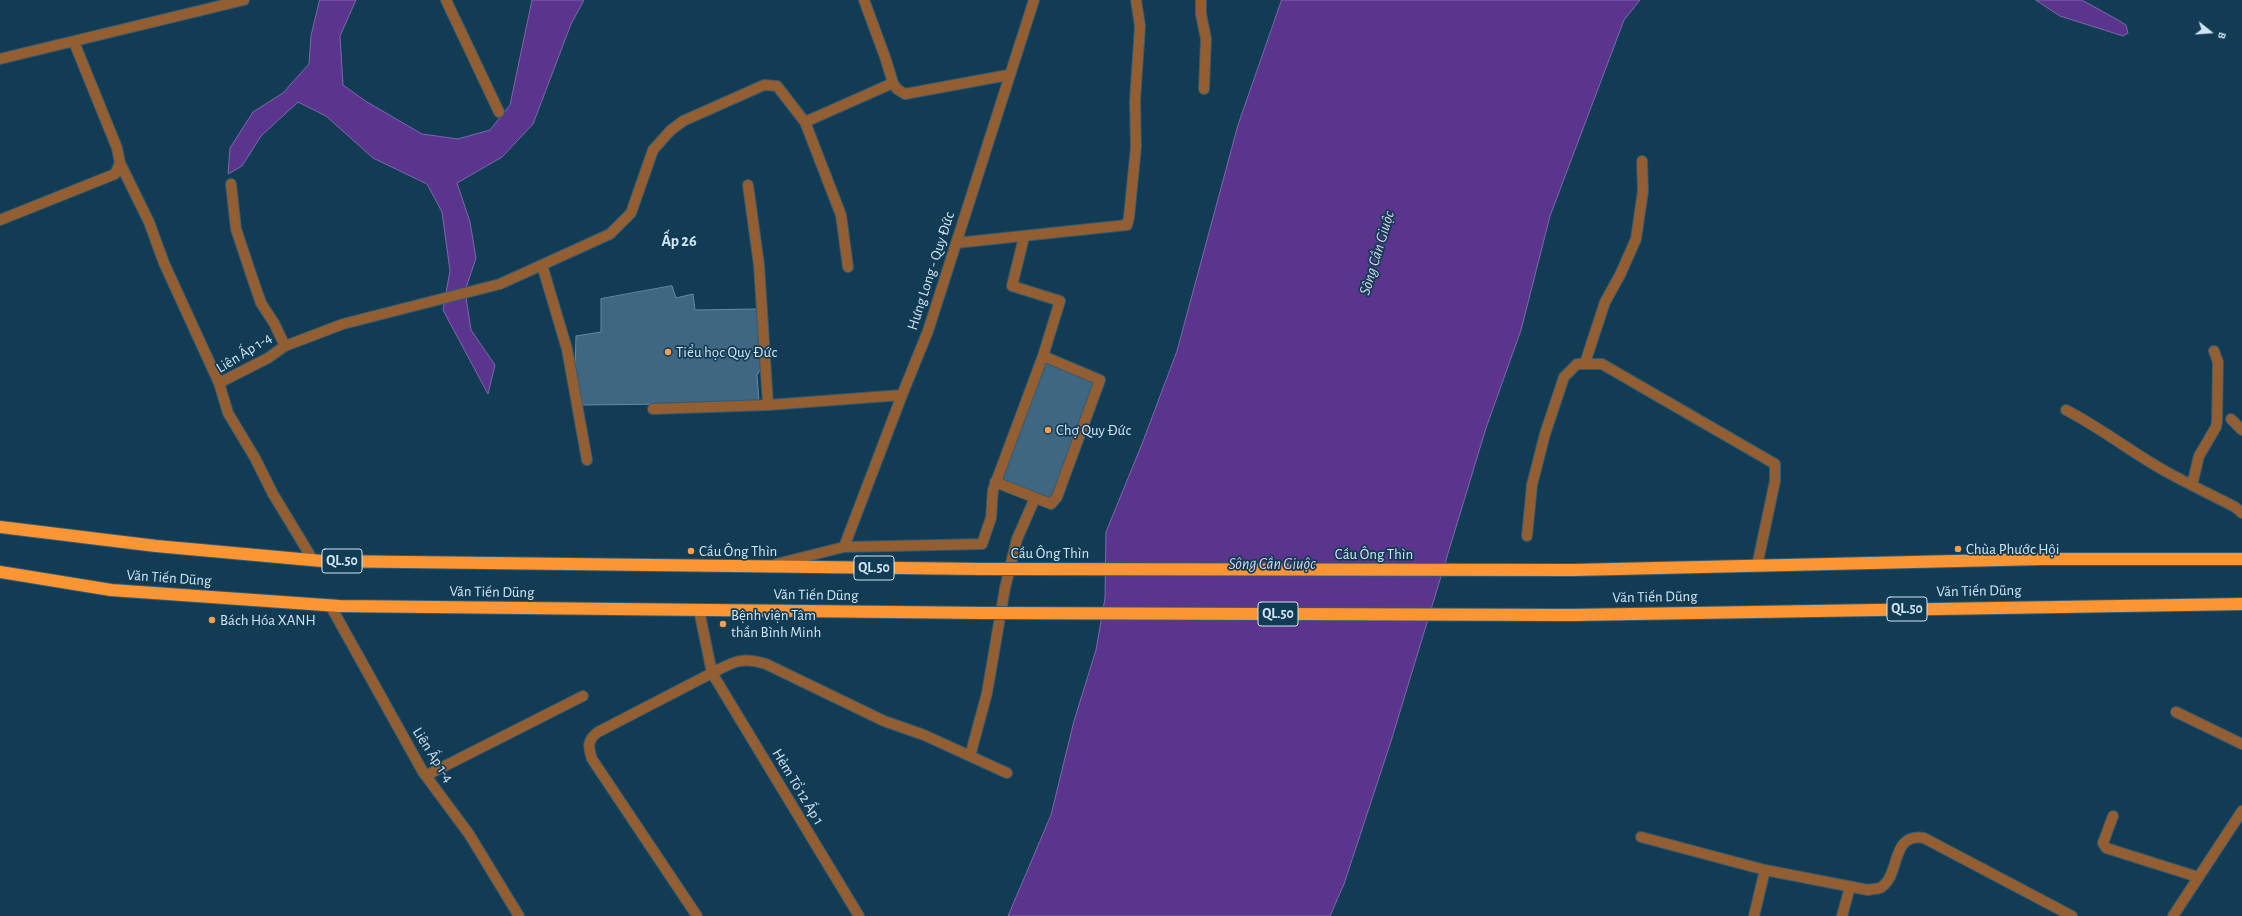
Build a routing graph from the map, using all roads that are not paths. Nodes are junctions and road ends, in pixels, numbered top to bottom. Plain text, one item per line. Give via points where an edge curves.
1 (244, 0) edge
2 (446, 0) edge
3 (864, 0) edge
4 (1034, 0) edge
5 (1136, 0) edge
6 (1201, 0) edge
7 (74, 42) junction
8 (0, 59) edge
9 (1008, 75) junction
10 (893, 83) junction
11 (1204, 89) dead end
12 (499, 112) dead end
13 (805, 122) junction
14 (1642, 161) dead end
15 (120, 163) junction
16 (230, 184) dead end
17 (748, 185) dead end
18 (0, 220) edge
19 (1024, 237) junction
20 (956, 243) junction
21 (542, 265) junction
22 (848, 267) dead end
23 (285, 346) junction
24 (2214, 352) dead end
25 (1043, 356) junction
26 (1585, 363) junction
27 (219, 383) junction
28 (902, 395) junction
29 (768, 405) junction
30 (654, 409) dead end
31 (2066, 410) dead end
32 (2231, 419) dead end
33 (2242, 430) edge
34 (587, 460) dead end
35 (995, 482) junction
36 (2192, 484) junction
37 (1035, 498) junction
38 (2242, 512) edge
39 (0, 527) edge
40 (1527, 536) dead end
41 (844, 547) junction
42 (2242, 559) edge
43 (313, 560) junction
44 (1756, 566) junction
45 (765, 567) junction
46 (982, 569) joint
47 (1573, 570) joint
48 (0, 572) edge
49 (2242, 604) edge
50 (330, 605) junction
51 (699, 610) junction
52 (712, 673) junction
53 (583, 696) dead end
54 (2176, 712) dead end
55 (2242, 744) edge
56 (970, 756) junction
57 (1008, 774) dead end
58 (427, 776) junction
59 (2242, 811) edge
60 (2113, 816) dead end
61 (1641, 837) dead end
62 (1765, 870) junction
63 (2198, 877) junction
64 (1850, 887) junction
65 (519, 916) edge
66 (697, 916) edge
67 (859, 916) edge
68 (1754, 916) edge
69 (1842, 916) edge
70 (2072, 916) edge
71 (2172, 916) edge

1 - 7 street
2 - 12 street
3 - 10 street
4 - 9 street, Hưng Long - Quy Đức
5 - 19 street via 1140,26 1135,101 1136,147 1130,217 1127,225
6 - 11 street via 1206,39
7 - 8 street
7 - 15 street via 117,148
9 - 10 street via 905,94
9 - 20 street, Hưng Long - Quy Đức
10 - 13 street
13 - 21 street, Liên Ấp 1-4 via 777,86 764,85 683,121 653,150 630,213 610,234
13 - 22 street, Liên Ấp 1-4 via 841,215
14 - 26 street via 1643,191 1636,240 1605,302
15 - 18 street via 115,174
15 - 27 street via 149,222 164,263
16 - 23 street via 236,229 254,283 261,303
17 - 29 street via 759,265
19 - 20 street
19 - 25 street via 1012,286 1060,301
20 - 28 street, Hưng Long - Quy Đức via 928,331
21 - 23 street, Liên Ấp 1-4 via 500,284 343,324
21 - 34 street via 567,349
23 - 27 street, Liên Ấp 1-4 via 268,358
24 - 36 street via 2218,362 2217,422 2199,456
25 - 35 street
25 - 37 street via 1100,380 1054,502 1051,504
26 - 40 street via 1577,364 1564,377 1545,434 1532,485
26 - 44 street via 1602,364 1775,464 1775,481
27 - 43 street, Liên Ấp 1-4 via 228,412
28 - 29 street
28 - 41 street, Hưng Long - Quy Đức
29 - 30 street
31 - 36 street
32 - 33 street
35 - 37 street
35 - 41 street via 991,518 982,544
36 - 38 street
37 - 56 street via 1017,539 1006,581 987,693
39 - 43 highway, Văn Tiến Dũng / QL.50 via 156,546
41 - 45 street
42 - 44 highway, Văn Tiến Dũng / QL.50 via 2042,559
43 - 45 highway, Văn Tiến Dũng / QL.50
44 - 47 highway, Văn Tiến Dũng / QL.50
45 - 46 highway, Văn Tiến Dũng / QL.50
46 - 47 highway, Cầu Ông Thìn / QL.50, bridge
48 - 50 highway, Văn Tiến Dũng / QL.50 via 111,590
49 - 51 highway, Văn Tiến Dũng / QL.50, bridge via 1572,615
50 - 51 highway, Văn Tiến Dũng / QL.50
50 - 58 street, Liên Ấp 1-4
51 - 52 street, Hẻm Tổ 12 Ấp 1
52 - 56 street via 741,660 760,662 884,721 924,735
52 - 66 street via 598,732 591,738 588,747 592,759
52 - 67 street, Hẻm Tổ 12 Ấp 1
53 - 58 street
54 - 55 street
56 - 57 street
58 - 65 street, Liên Ấp 1-4 via 469,834
59 - 63 street
60 - 63 street via 2103,843 2106,848
61 - 62 street
62 - 64 street
62 - 68 street
63 - 71 street
64 - 69 street
64 - 70 street via 1868,890 1880,888 1888,879 1905,841 1916,837 1942,846

